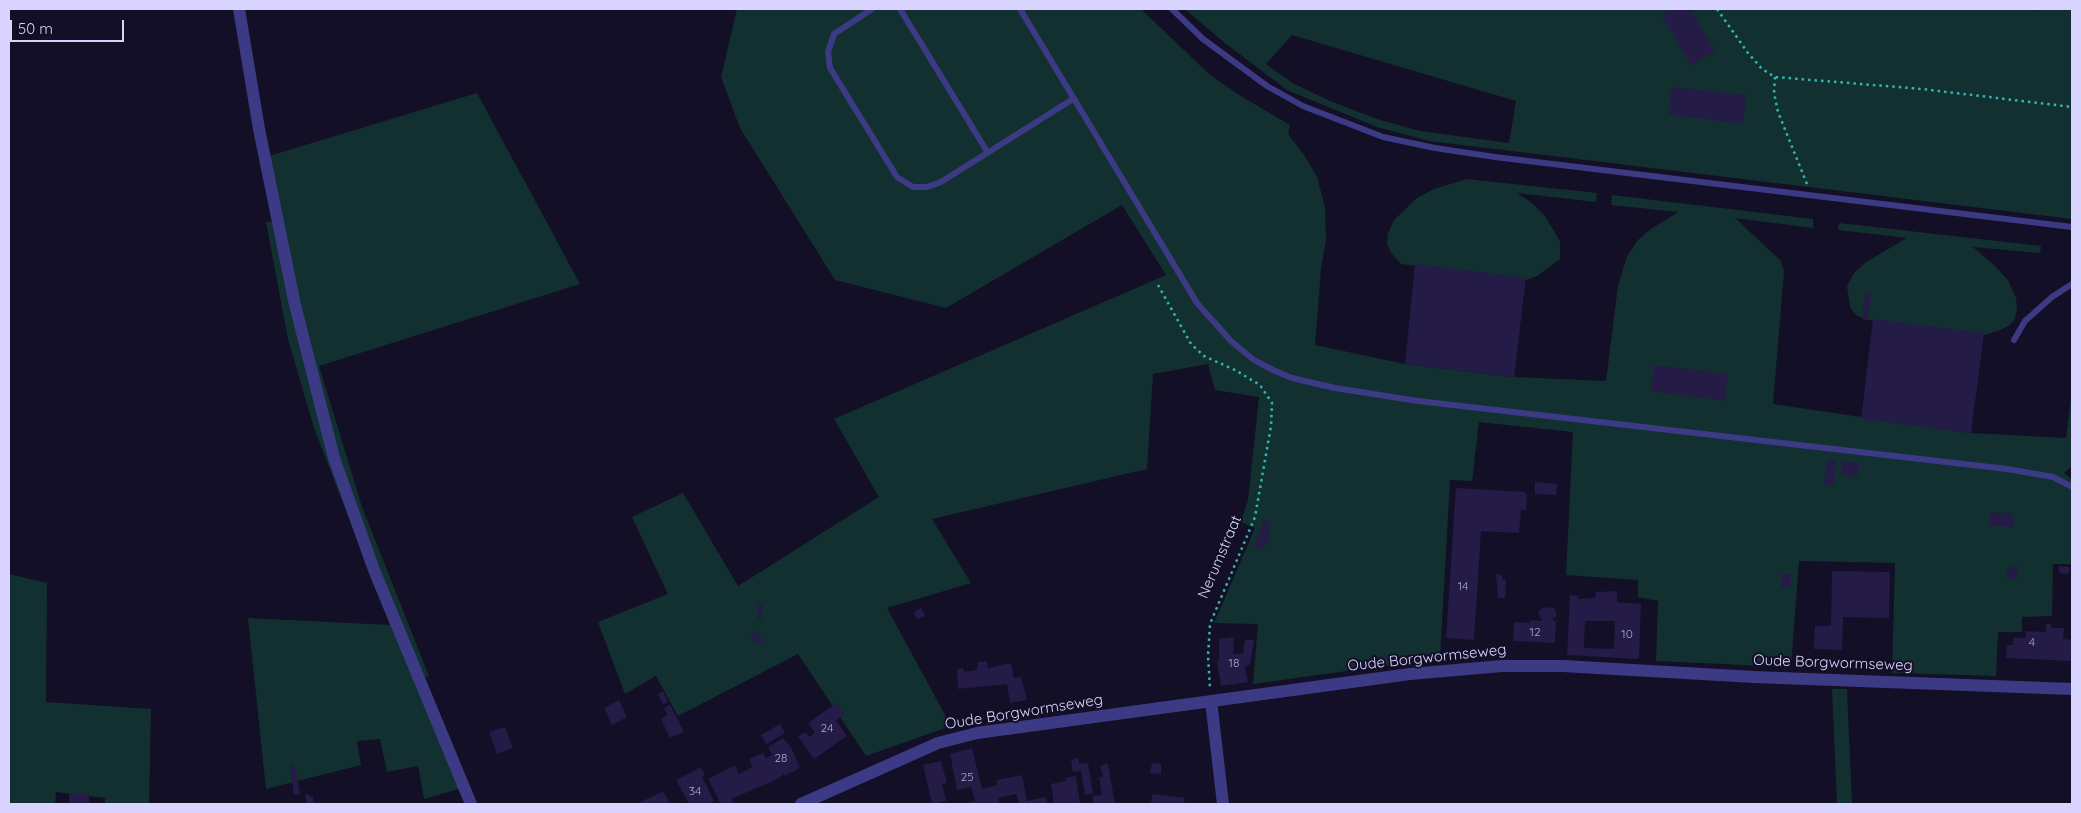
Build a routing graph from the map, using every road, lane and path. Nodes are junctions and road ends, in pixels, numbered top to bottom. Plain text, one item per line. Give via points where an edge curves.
1 (240, 9) edge
2 (872, 9) edge
3 (900, 9) edge
4 (1020, 9) edge
5 (1172, 9) edge
6 (1717, 9) edge
7 (1775, 77) junction
8 (1073, 99) junction
9 (2072, 107) edge
10 (988, 153) junction
11 (1812, 196) junction
12 (2072, 227) edge
13 (2072, 284) edge
14 (1158, 285) dead end
15 (2014, 340) dead end
16 (2072, 487) edge
17 (2072, 689) edge
18 (1211, 701) junction
19 (471, 804) edge
20 (801, 804) edge
21 (1223, 804) edge

1 - 19 street via 259,129 295,305 334,458 374,570
2 - 10 lane via 834,34 828,60 834,78 897,177 913,187 932,186
3 - 10 lane
4 - 8 lane
5 - 11 lane via 1203,39 1267,86 1302,106 1383,137 1495,157
6 - 7 path via 1748,53 1762,69
7 - 9 path via 1922,89
7 - 11 path via 1778,112
8 - 10 lane
8 - 16 lane via 1212,323 1254,360 1292,378 1335,388 1467,408 2014,470 2053,477
11 - 12 lane
13 - 15 lane via 2025,321
14 - 18 path, Nerumstraat via 1192,344 1204,356 1260,385 1272,403 1255,517 1210,624
17 - 18 street, Oude Borgwormseweg via 1502,666 1410,674
18 - 20 street, Oude Borgwormseweg via 977,733 948,740 881,766
18 - 21 street

